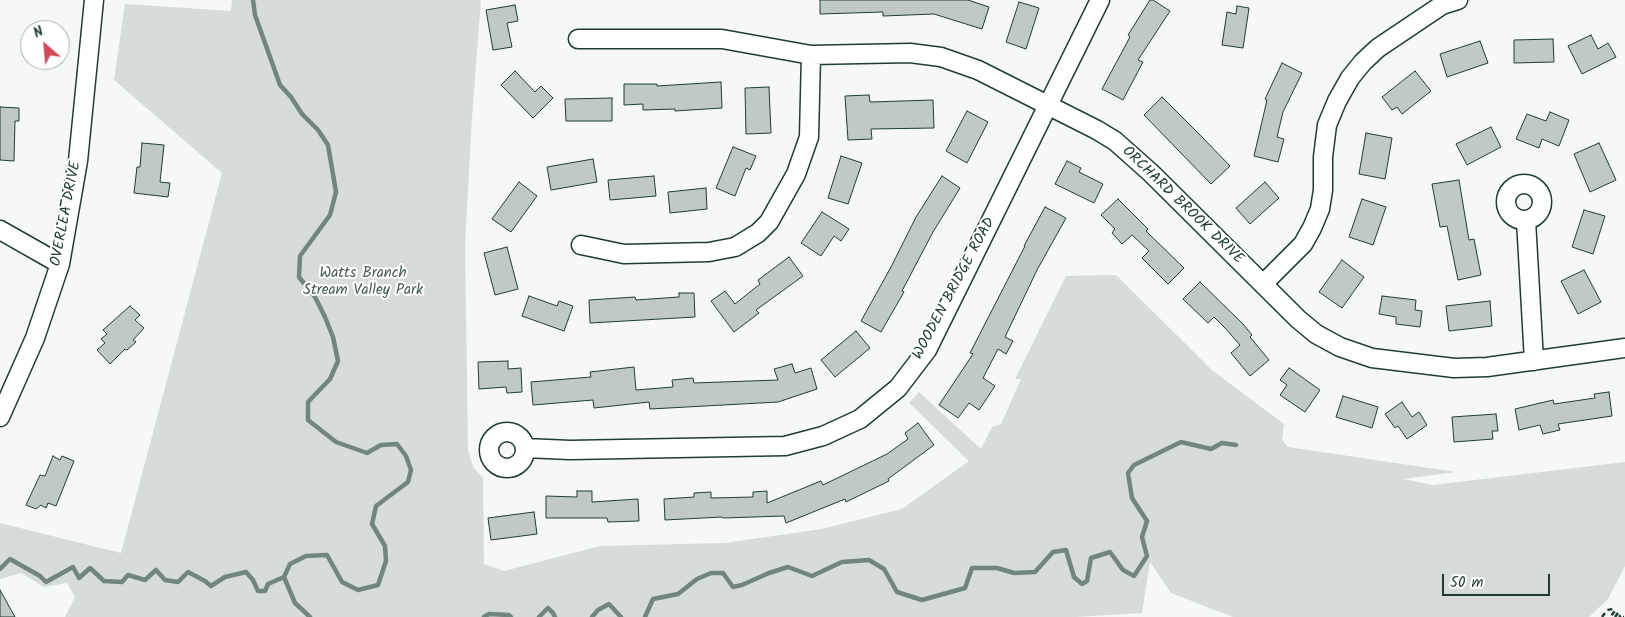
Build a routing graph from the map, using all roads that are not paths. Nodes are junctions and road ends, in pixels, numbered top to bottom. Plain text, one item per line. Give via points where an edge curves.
1 (94, 0) edge
2 (1100, 0) edge
3 (1458, 0) edge
4 (578, 39) dead end
5 (811, 55) junction
6 (1049, 105) junction
7 (1526, 220) dead end
8 (0, 230) edge
9 (581, 245) dead end
10 (60, 264) junction
11 (1263, 284) junction
12 (1625, 348) edge
13 (1534, 361) junction
14 (0, 417) edge
15 (525, 448) dead end

1 - 10 street, OVERLEA DRIVE via 78,161
2 - 6 street, WOODEN BRIDGE ROAD
3 - 11 street via 1442,6 1378,48 1350,78 1327,125 1323,157 1324,190 1312,228 1302,244
4 - 5 street, ORCHARD BROOK DRIVE via 722,39
5 - 6 street, ORCHARD BROOK DRIVE via 910,53 941,56 978,70
5 - 9 street via 809,137 796,174 769,222 758,233 734,246 709,252 624,254
6 - 11 street, ORCHARD BROOK DRIVE via 1097,130 1133,156
6 - 15 street, WOODEN BRIDGE ROAD via 927,350 898,388 860,418 823,436 785,446
7 - 13 street
8 - 10 street
10 - 14 street, OVERLEA DRIVE via 36,338
11 - 13 street, ORCHARD BROOK DRIVE via 1316,334 1364,356 1454,368
12 - 13 street, ORCHARD BROOK DRIVE

